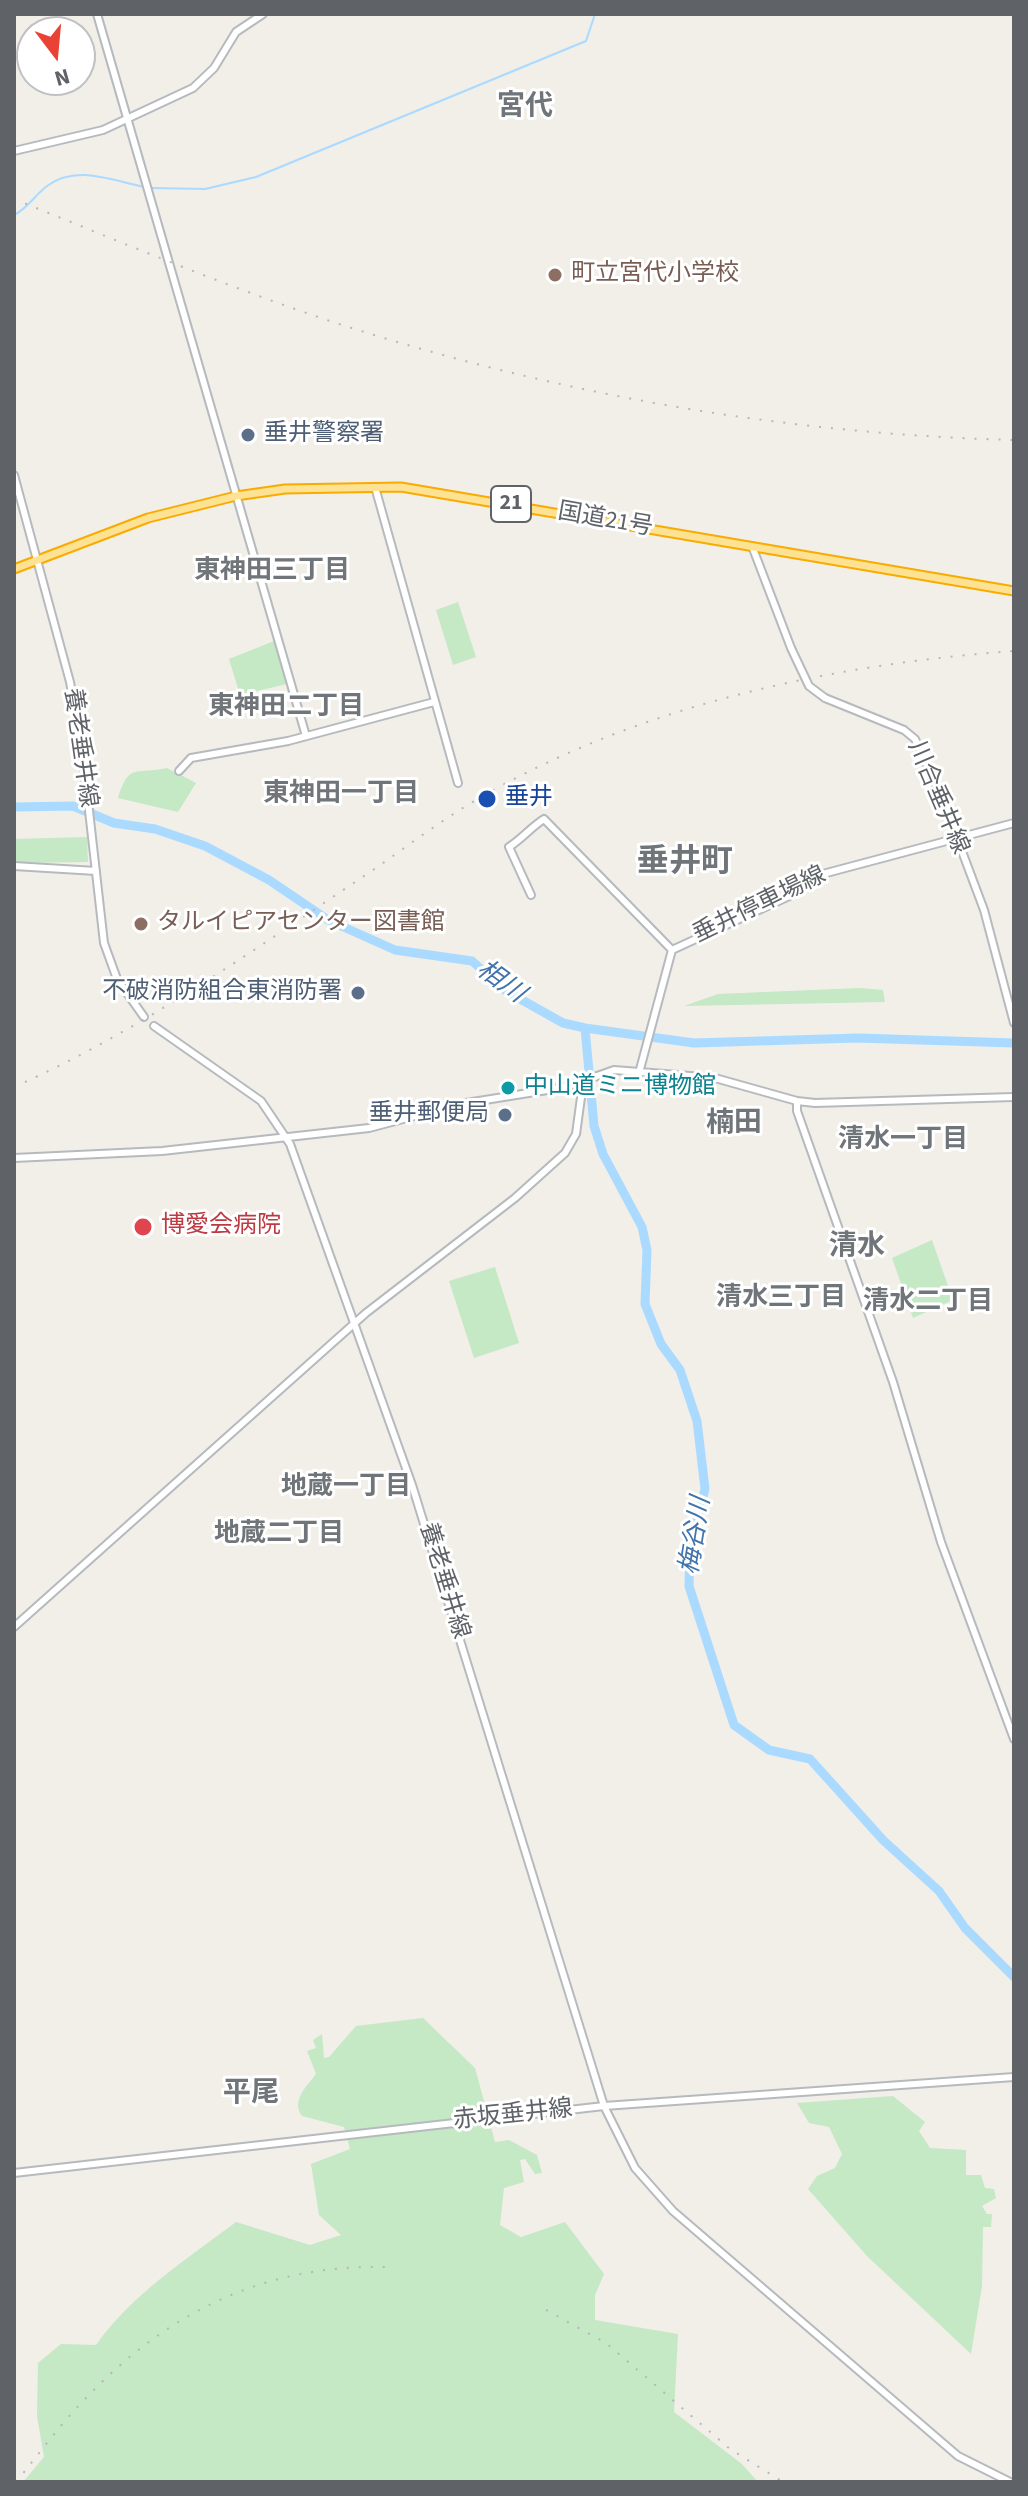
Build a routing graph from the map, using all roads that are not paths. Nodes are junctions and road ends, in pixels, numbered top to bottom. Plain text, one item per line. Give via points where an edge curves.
1 (97, 14) edge
2 (263, 14) edge
3 (128, 119) junction
4 (14, 151) edge
5 (14, 475) edge
6 (375, 487) junction
7 (236, 496) junction
8 (752, 546) junction
9 (37, 560) junction
10 (14, 569) edge
11 (1014, 591) edge
12 (434, 702) junction
13 (306, 736) junction
14 (179, 771) dead end
15 (458, 783) dead end
16 (1014, 823) edge
17 (958, 838) junction
18 (14, 866) edge
19 (96, 871) junction
20 (531, 895) dead end
21 (672, 950) junction
22 (144, 1017) dead end
23 (1014, 1023) edge
24 (154, 1026) dead end
25 (639, 1070) junction
26 (585, 1082) junction
27 (1014, 1097) edge
28 (797, 1101) junction
29 (286, 1135) junction
30 (14, 1158) edge
31 (355, 1323) junction
32 (14, 1627) edge
33 (1014, 1739) edge
34 (1014, 2077) edge
35 (604, 2106) junction
36 (14, 2173) edge
37 (1010, 2482) edge

1 - 3 street
2 - 3 street via 230,38 203,81
3 - 4 street via 81,137
3 - 7 street
5 - 9 street, 養老垂井線
6 - 7 highway, 国道21号 / 21
6 - 8 highway, 国道21号 / 21 via 436,491
6 - 12 street
7 - 9 highway, 国道21号 / 21 via 148,518
7 - 13 street
8 - 11 highway, 国道21号 / 21
8 - 17 street, 川合垂井線, bridge via 809,686 911,735
9 - 10 highway, 国道21号 / 21
9 - 19 street, 養老垂井線 via 70,682
12 - 13 street
12 - 15 street
13 - 14 street via 191,758
16 - 17 street, 垂井停車場線
17 - 21 street, 垂井停車場線 via 819,875 798,892
17 - 23 street, 川合垂井線 via 984,910
18 - 19 street
19 - 22 street, 養老垂井線 via 108,958
20 - 21 street, 垂井停車場線 via 509,847 544,819
21 - 25 street
24 - 29 street, 養老垂井線 via 261,1101
25 - 26 street via 614,1070
25 - 28 street via 715,1078
26 - 29 street via 460,1104 390,1124
26 - 31 street via 576,1134 565,1153
27 - 28 street
28 - 33 street via 910,1432 941,1542
29 - 30 street via 102,1156
29 - 31 street, 養老垂井線
31 - 32 street
31 - 35 street, 養老垂井線 via 439,1566
34 - 35 street, 赤坂垂井線
35 - 36 street, 赤坂垂井線
35 - 37 street, 養老垂井線 via 635,2168 673,2211 958,2456

